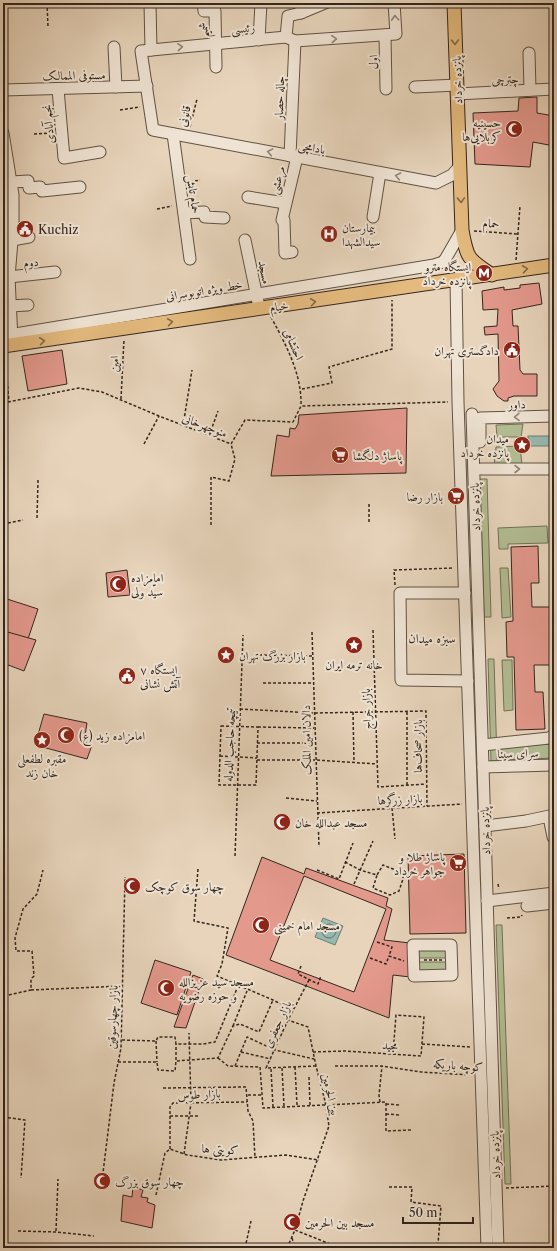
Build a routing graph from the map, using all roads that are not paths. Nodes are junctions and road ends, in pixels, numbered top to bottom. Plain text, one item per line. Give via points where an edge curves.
1 (203, 3) edge
2 (261, 3) edge
3 (325, 3) edge
4 (394, 3) edge
5 (454, 3) edge
6 (150, 4) dead end
7 (301, 8) edge
8 (386, 35) junction
9 (290, 39) junction
10 (259, 40) junction
11 (217, 44) junction
12 (114, 47) dead end
13 (151, 50) junction
14 (529, 53) dead end
15 (216, 67) dead end
16 (146, 86) junction
17 (116, 87) junction
18 (415, 87) dead end
19 (58, 88) junction
20 (386, 89) dead end
21 (554, 89) edge
22 (3, 90) edge
23 (457, 90) junction
24 (530, 90) junction
25 (3, 133) edge
26 (173, 134) junction
27 (100, 152) dead end
28 (294, 156) junction
29 (460, 166) junction
30 (380, 173) junction
31 (12, 182) junction
32 (80, 187) dead end
33 (8, 195) edge
34 (248, 197) dead end
35 (286, 207) junction
36 (183, 208) junction
37 (373, 217) dead end
38 (224, 218) dead end
39 (462, 230) junction
40 (9, 233) edge
41 (29, 237) dead end
42 (245, 240) dead end
43 (289, 253) dead end
44 (190, 258) dead end
45 (554, 265) edge
46 (55, 272) dead end
47 (492, 275) junction
48 (9, 277) junction
49 (456, 280) junction
50 (257, 294) junction
51 (28, 305) dead end
52 (9, 306) junction
53 (263, 309) junction
54 (7, 341) edge
55 (476, 416) joint
56 (554, 416) edge
57 (554, 469) edge
58 (477, 471) junction
59 (465, 593) junction
60 (468, 681) junction
61 (554, 735) edge
62 (482, 745) junction
63 (554, 764) edge
64 (483, 767) junction
65 (551, 816) edge
66 (485, 826) junction
67 (553, 838) dead end
68 (554, 893) edge
69 (487, 901) junction
70 (554, 903) edge
71 (527, 906) dead end
72 (451, 960) joint
73 (487, 1248) edge
74 (498, 1248) edge

1 - 11 street, شمیم via 204,11 215,11
2 - 10 street
3 - 7 street, چاله حصار
8 -> 4 street via 396,34
5 -> 23 main road, پانزده خرداد
6 - 13 street
7 - 9 street, چاله حصار via 288,16
9 -> 8 street, رئیسی
8 - 20 street, اول
9 - 10 street, رئیسی
9 - 28 street, چاله حصار
10 - 11 street, رئیسی
13 -> 11 street, رئیسی
11 - 15 street
12 - 17 street
13 - 16 street via 141,51
14 - 24 street
16 - 17 street, مستوفی الممالک
16 - 26 street, بادامچی via 153,130
17 - 19 street, مستوفی الممالک
18 - 23 street, چترچی
19 - 22 street, مستوفی الممالک
19 - 27 street, نجم آبادی via 64,158
21 - 24 street, چترچی
23 - 24 street, چترچی
23 - 29 main road, پانزده خرداد
25 - 31 street
28 -> 26 street, بادامچی
26 - 36 street, حمام تابش
28 - 30 street, بادامچی
28 - 35 street, مرعشی
29 -> 30 street, بادامچی via 452,175 436,183
29 -> 39 main road, پانزده خرداد
30 - 37 street
31 - 32 street via 28,181 29,188 40,187 42,191
31 - 33 street
33 - 40 street
34 - 35 street
35 - 43 street, مرعشی via 282,220
36 - 38 street via 204,212 205,217
36 - 44 street, حمام تابش
39 - 47 main road, پانزده خرداد via 469,257
39 - 50 street, خط ویژه اتوبوسرانی via 446,258 438,264
40 - 41 street
40 - 48 street
42 - 50 street, مسجد
47 -> 45 main road, خیام
46 - 48 street, دوم
47 - 49 main road, خیام
48 - 52 street
53 -> 49 main road, خیام
49 - 59 street
50 - 53 street, مسجد
50 - 54 street, خط ویژه اتوبوسرانی
51 - 52 street
52 - 54 street
54 -> 53 main road, خیام via 124,329
56 -> 55 street, داور
55 - 58 street, پانزده خرداد
58 -> 57 street
58 - 62 street, پانزده خرداد
59 - 60 street
59 - 60 street via 400,593 401,680
60 - 73 street
61 - 62 street via 549,738
62 - 64 street, پانزده خرداد
63 - 64 street, سرای سینا
64 - 66 street, پانزده خرداد
65 - 66 street
65 - 67 street
66 - 69 street, پانزده خرداد
68 - 69 street
69 - 74 street, پانزده خرداد
70 - 71 street
72 - 72 street via 452,975 414,976 408,961 413,945 451,945

